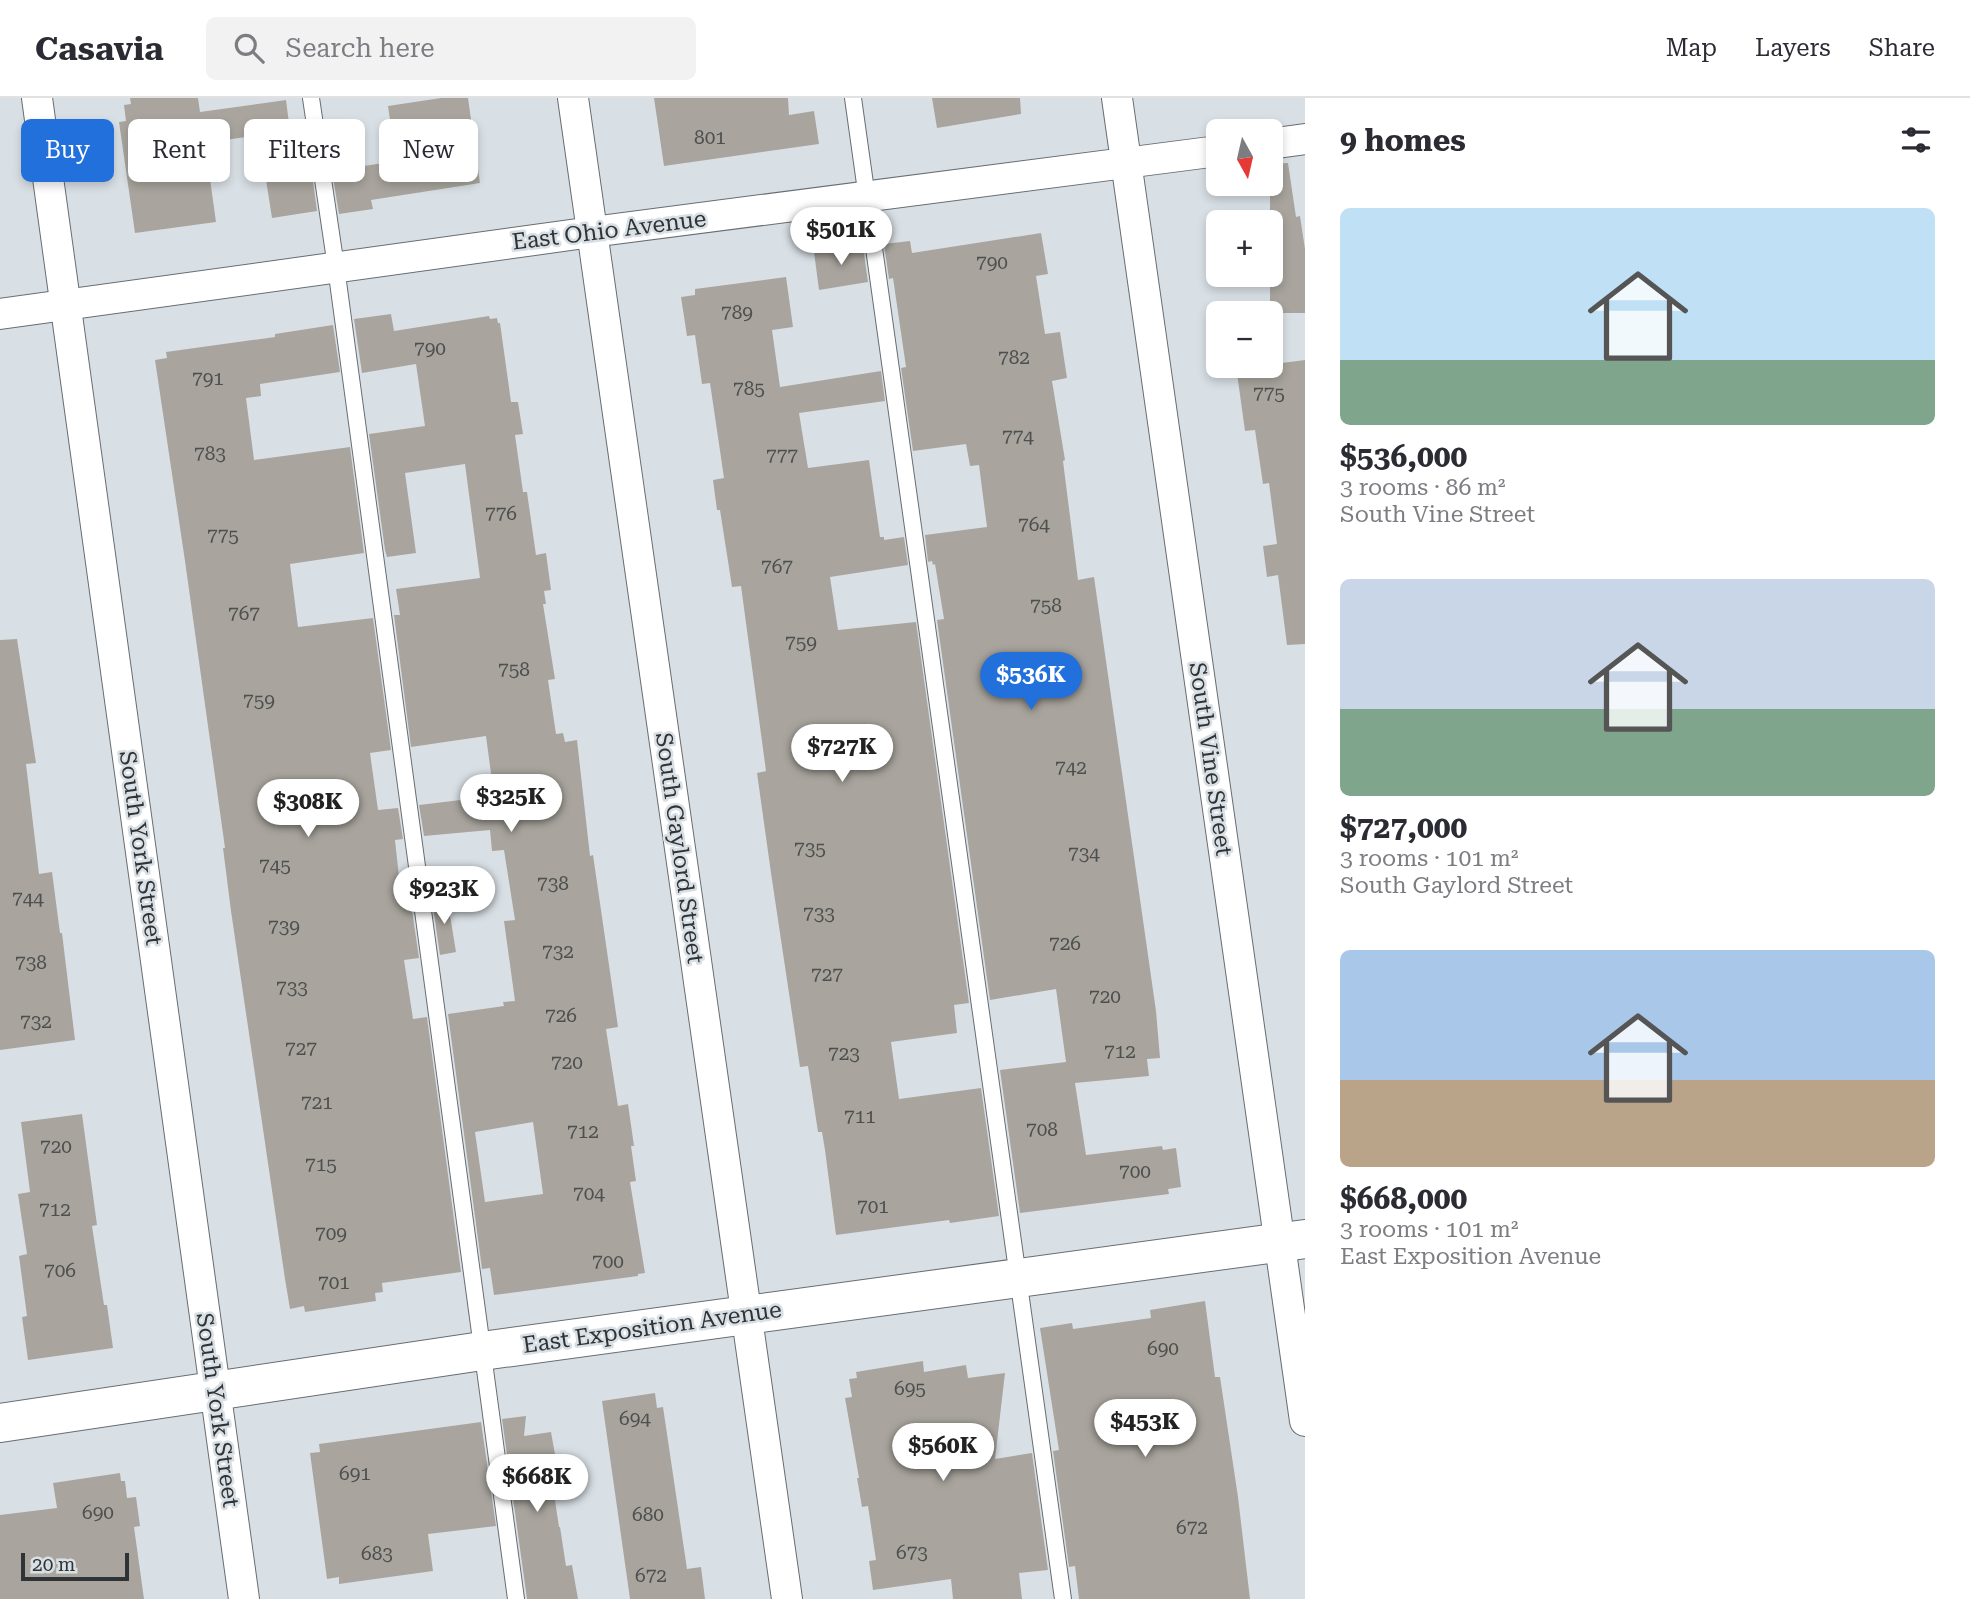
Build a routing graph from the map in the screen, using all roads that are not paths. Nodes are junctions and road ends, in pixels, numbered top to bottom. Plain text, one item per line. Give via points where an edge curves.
1 (37, 98) edge
2 (311, 98) edge
3 (573, 98) edge
4 (853, 98) edge
5 (1117, 98) edge
6 (1305, 139) edge
7 (1283, 142) edge
8 (1206, 153) edge
9 (1127, 164) junction
10 (867, 197) junction
11 (592, 232) junction
12 (336, 267) junction
13 (65, 305) junction
14 (0, 314) edge
15 (1293, 1241) edge
16 (1018, 1276) junction
17 (747, 1314) junction
18 (482, 1351) junction
19 (216, 1391) junction
20 (1305, 1421) edge
21 (0, 1423) edge
22 (244, 1599) edge
23 (516, 1599) edge
24 (787, 1599) edge
25 (1063, 1599) edge

1 - 13 street, South York Street
2 - 12 lane
3 - 11 street, South Gaylord Street
4 - 10 lane
5 - 9 street, South Vine Street
6 - 7 street
8 - 9 street, East Ohio Avenue
9 - 10 street, East Ohio Avenue
9 - 15 street, South Vine Street
10 - 11 street, East Ohio Avenue
10 - 16 lane
11 - 12 street, East Ohio Avenue
11 - 17 street, South Gaylord Street
12 - 13 street, East Ohio Avenue
12 - 18 lane
13 - 14 street, East Ohio Avenue
13 - 19 street, South York Street
15 - 16 street, East Exposition Avenue
15 - 20 street, South Vine Street
16 - 17 street, East Exposition Avenue
16 - 25 lane
17 - 18 street, East Exposition Avenue
17 - 24 street, South Gaylord Street
18 - 19 street, East Exposition Avenue
18 - 23 lane
19 - 21 street, East Exposition Avenue
19 - 22 street, South York Street

